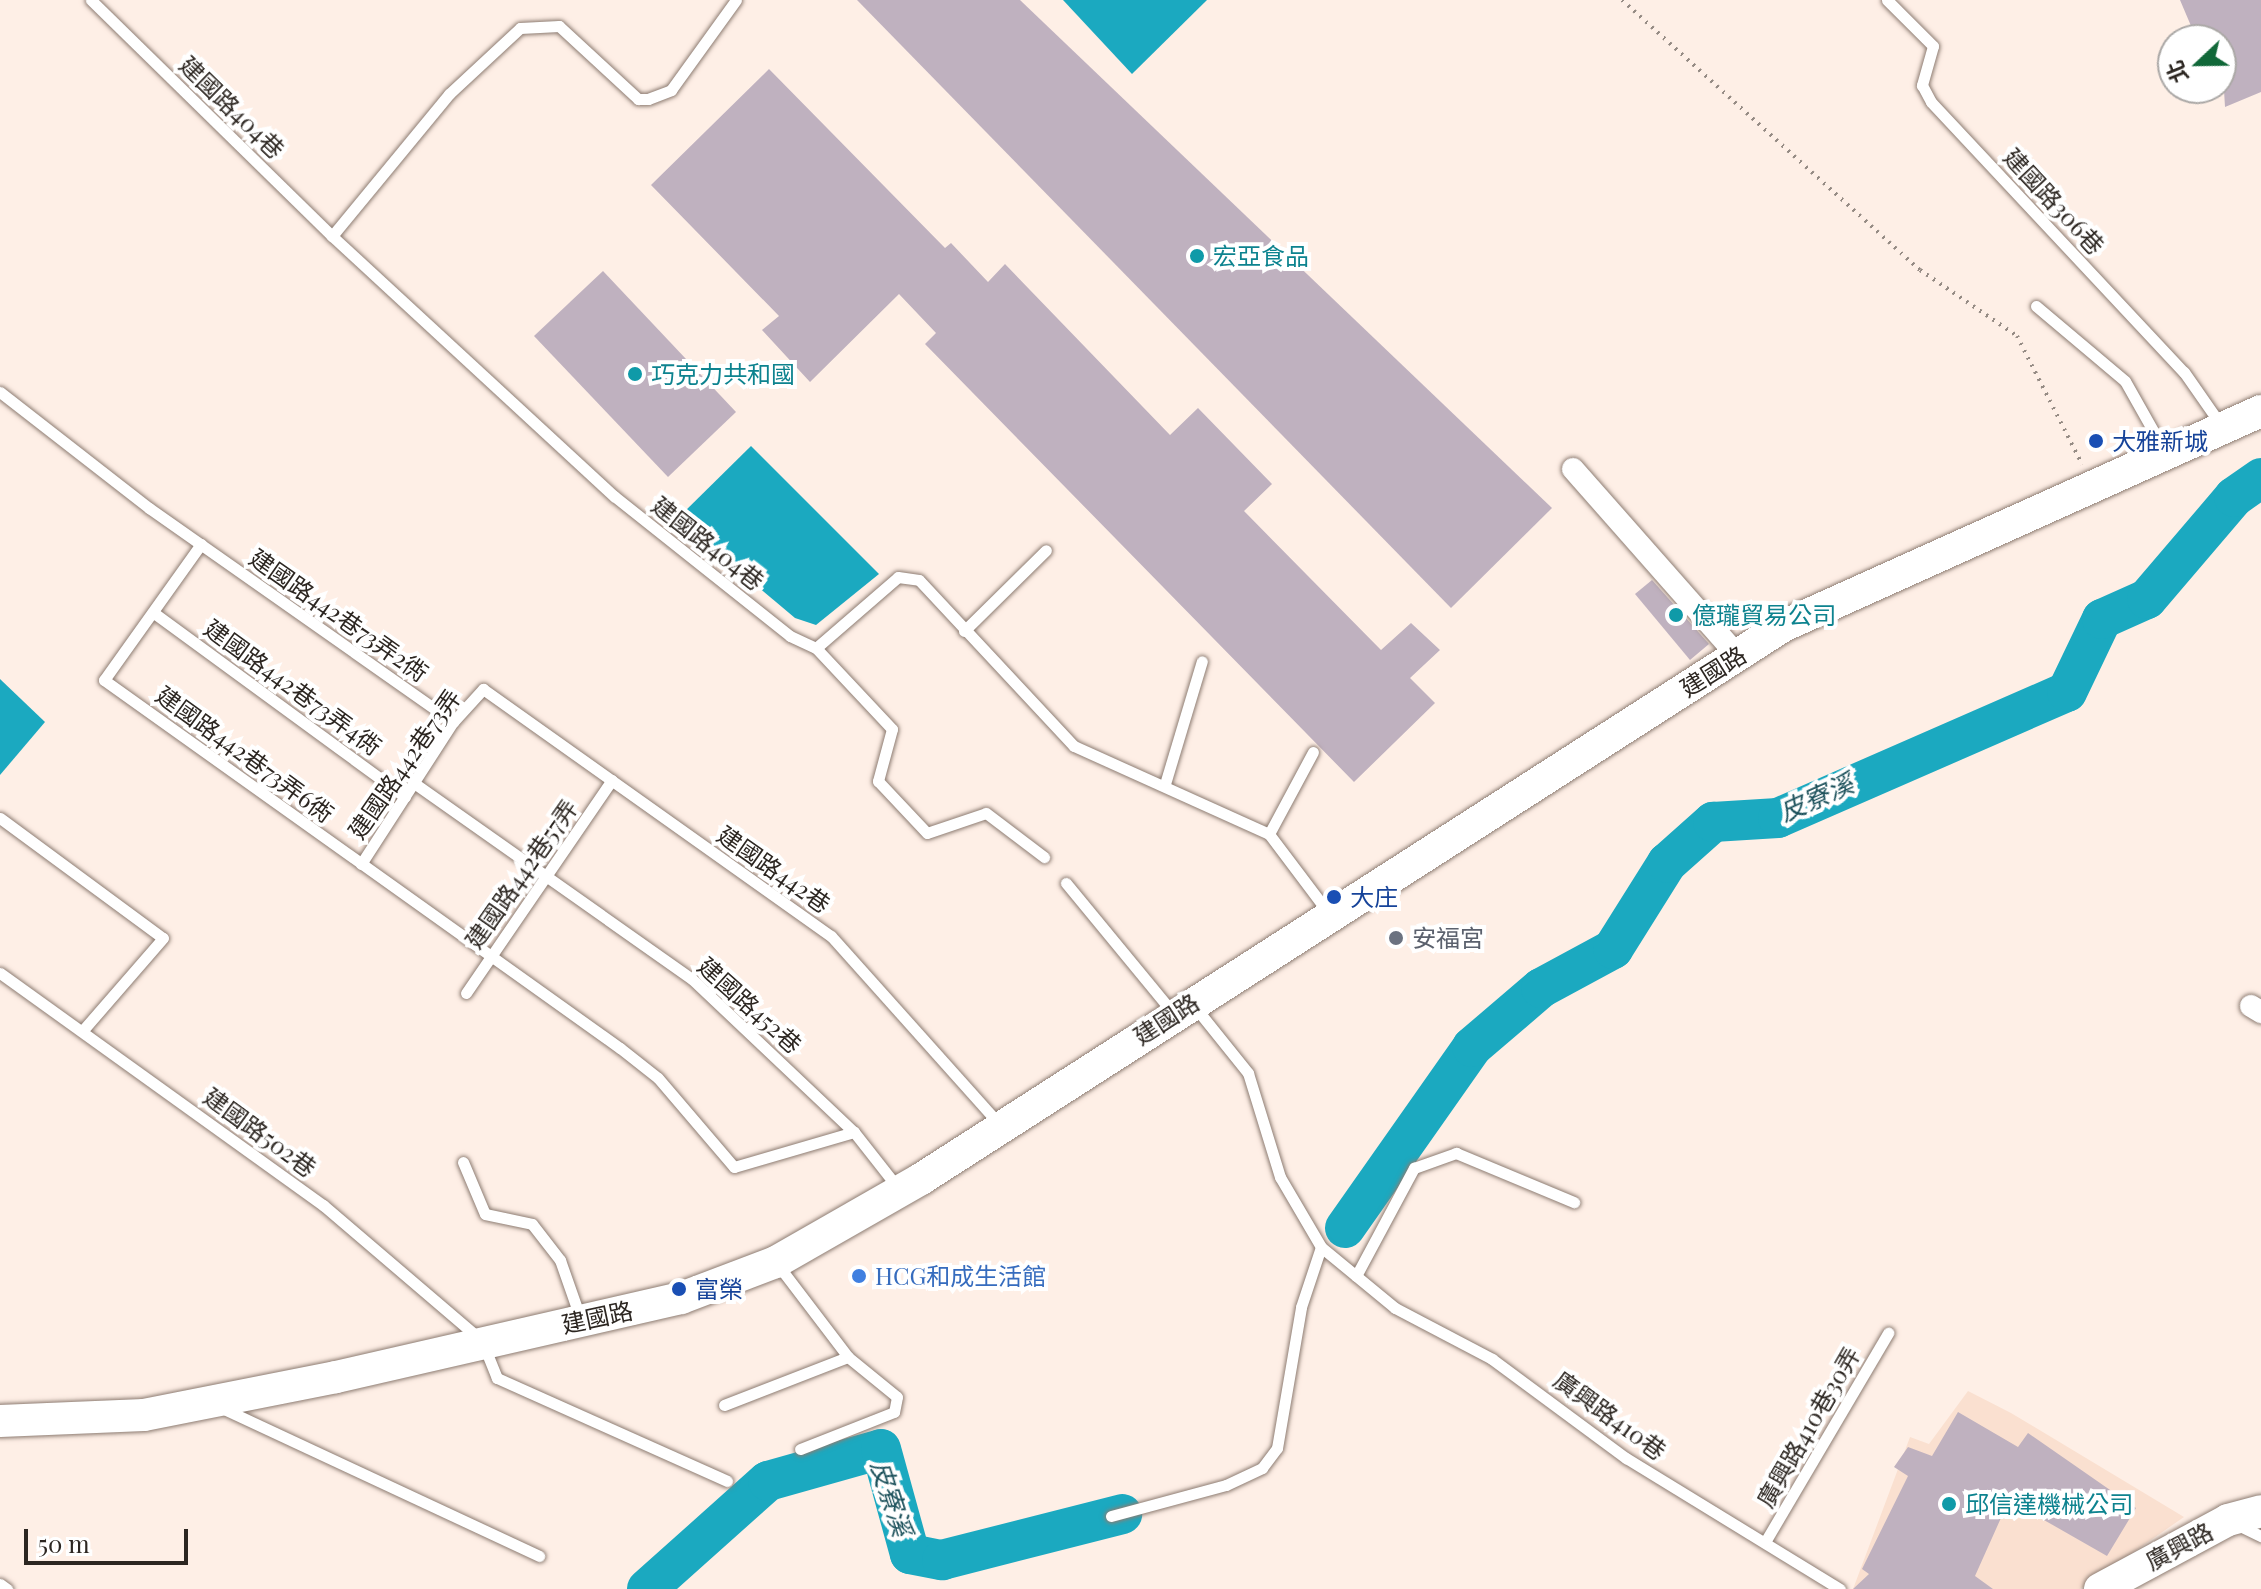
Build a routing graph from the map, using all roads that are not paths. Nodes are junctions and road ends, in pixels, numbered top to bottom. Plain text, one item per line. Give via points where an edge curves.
1 (91, 0) edge
2 (736, 0) edge
3 (1887, 0) edge
4 (332, 236) junction
5 (2036, 306) dead end
6 (0, 392) edge
7 (2261, 411) edge
8 (2224, 428) junction
9 (2165, 453) junction
10 (1573, 469) dead end
11 (201, 544) junction
12 (1046, 550) dead end
13 (154, 613) junction
14 (964, 631) junction
15 (816, 648) junction
16 (1739, 657) junction
17 (1202, 661) dead end
18 (483, 689) joint
19 (453, 722) junction
20 (1313, 752) dead end
21 (612, 780) junction
22 (414, 783) junction
23 (1165, 784) junction
24 (405, 797) junction
25 (0, 818) edge
26 (1269, 834) junction
27 (1044, 857) dead end
28 (361, 864) junction
29 (544, 879) junction
30 (1066, 883) dead end
31 (1330, 915) junction
32 (490, 957) junction
33 (0, 973) edge
34 (466, 993) dead end
35 (1183, 1008) junction
36 (83, 1030) junction
37 (1002, 1127) junction
38 (854, 1132) junction
39 (463, 1162) dead end
40 (900, 1192) junction
41 (1574, 1202) dead end
42 (1321, 1247) junction
43 (776, 1262) junction
44 (1356, 1276) junction
45 (581, 1321) junction
46 (1888, 1333) dead end
47 (482, 1341) junction
48 (848, 1357) junction
49 (210, 1402) junction
50 (724, 1405) dead end
51 (0, 1421) edge
52 (800, 1449) dead end
53 (727, 1481) dead end
54 (2261, 1511) edge
55 (1111, 1516) dead end
56 (2228, 1520) junction
57 (2261, 1536) edge
58 (1765, 1542) junction
59 (539, 1556) dead end
60 (0, 1584) edge
61 (7, 1589) edge
62 (1840, 1589) edge
63 (2100, 1589) edge

1 - 4 lane, 建國路404巷
2 - 4 lane via 671,90 648,99 638,99 559,26 520,28 449,94
3 - 8 lane, 建國路306巷 via 1933,46 1922,85 1931,102 2184,372
4 - 15 lane, 建國路404巷 via 614,496 790,636
5 - 9 lane via 2125,381
6 - 11 lane, 建國路442巷73弄2衖
7 - 8 street, 建國路
8 - 9 street, 建國路
9 - 16 street, 建國路 via 1833,601
10 - 16 street
11 - 13 lane
11 - 19 lane, 建國路442巷73弄2衖
12 - 14 lane
13 - 24 lane, 建國路442巷73弄4衖
13 - 28 lane, 建國路442巷73弄6衖 via 104,680
14 - 15 lane via 919,580 898,577
14 - 23 lane via 1074,746
15 - 27 lane, 建國路404巷 via 892,729 878,781 927,833 986,813
16 - 31 street, 建國路
17 - 23 lane
18 - 19 lane, 建國路442巷73弄
18 - 21 lane, 建國路442巷
19 - 22 lane, 建國路442巷73弄
20 - 26 lane
21 - 29 lane, 建國路442巷57弄
21 - 37 lane, 建國路442巷 via 858,960
22 - 24 lane, 建國路442巷73弄
22 - 29 lane, 建國路452巷
23 - 26 lane
24 - 28 lane, 建國路442巷73弄
25 - 36 lane via 163,938
26 - 31 lane
28 - 32 lane, 建國路442巷73弄6衖
29 - 32 lane, 建國路442巷57弄
29 - 38 lane, 建國路452巷 via 692,979
30 - 35 lane, 廣興路410巷
31 - 35 street, 建國路
32 - 34 lane, 建國路442巷57弄
32 - 38 lane, 建國路442巷73弄6衖 via 658,1078 734,1167
33 - 36 lane, 建國路502巷
35 - 37 street, 建國路
35 - 42 lane, 廣興路410巷 via 1248,1073 1280,1177
36 - 47 lane, 建國路502巷 via 323,1205
37 - 40 street, 建國路
38 - 40 lane, 建國路452巷
39 - 45 lane via 485,1214 532,1224 560,1260
40 - 43 street, 建國路
41 - 44 lane via 1456,1153 1414,1168
42 - 44 lane, 廣興路410巷
42 - 55 lane via 1301,1307 1286,1425 1269,1458 1226,1485
43 - 45 street, 建國路 via 681,1298
43 - 48 lane
44 - 58 lane, 廣興路410巷
45 - 47 street, 建國路
46 - 58 lane, 廣興路410巷30弄
47 - 49 street, 建國路
47 - 53 lane via 497,1378
48 - 50 lane
48 - 52 lane via 897,1397 894,1412
49 - 51 street, 建國路 via 69,1424
49 - 59 lane
54 - 56 street, 廣興路
56 - 57 lane
56 - 63 street, 廣興路
58 - 62 lane, 廣興路410巷
60 - 61 lane

